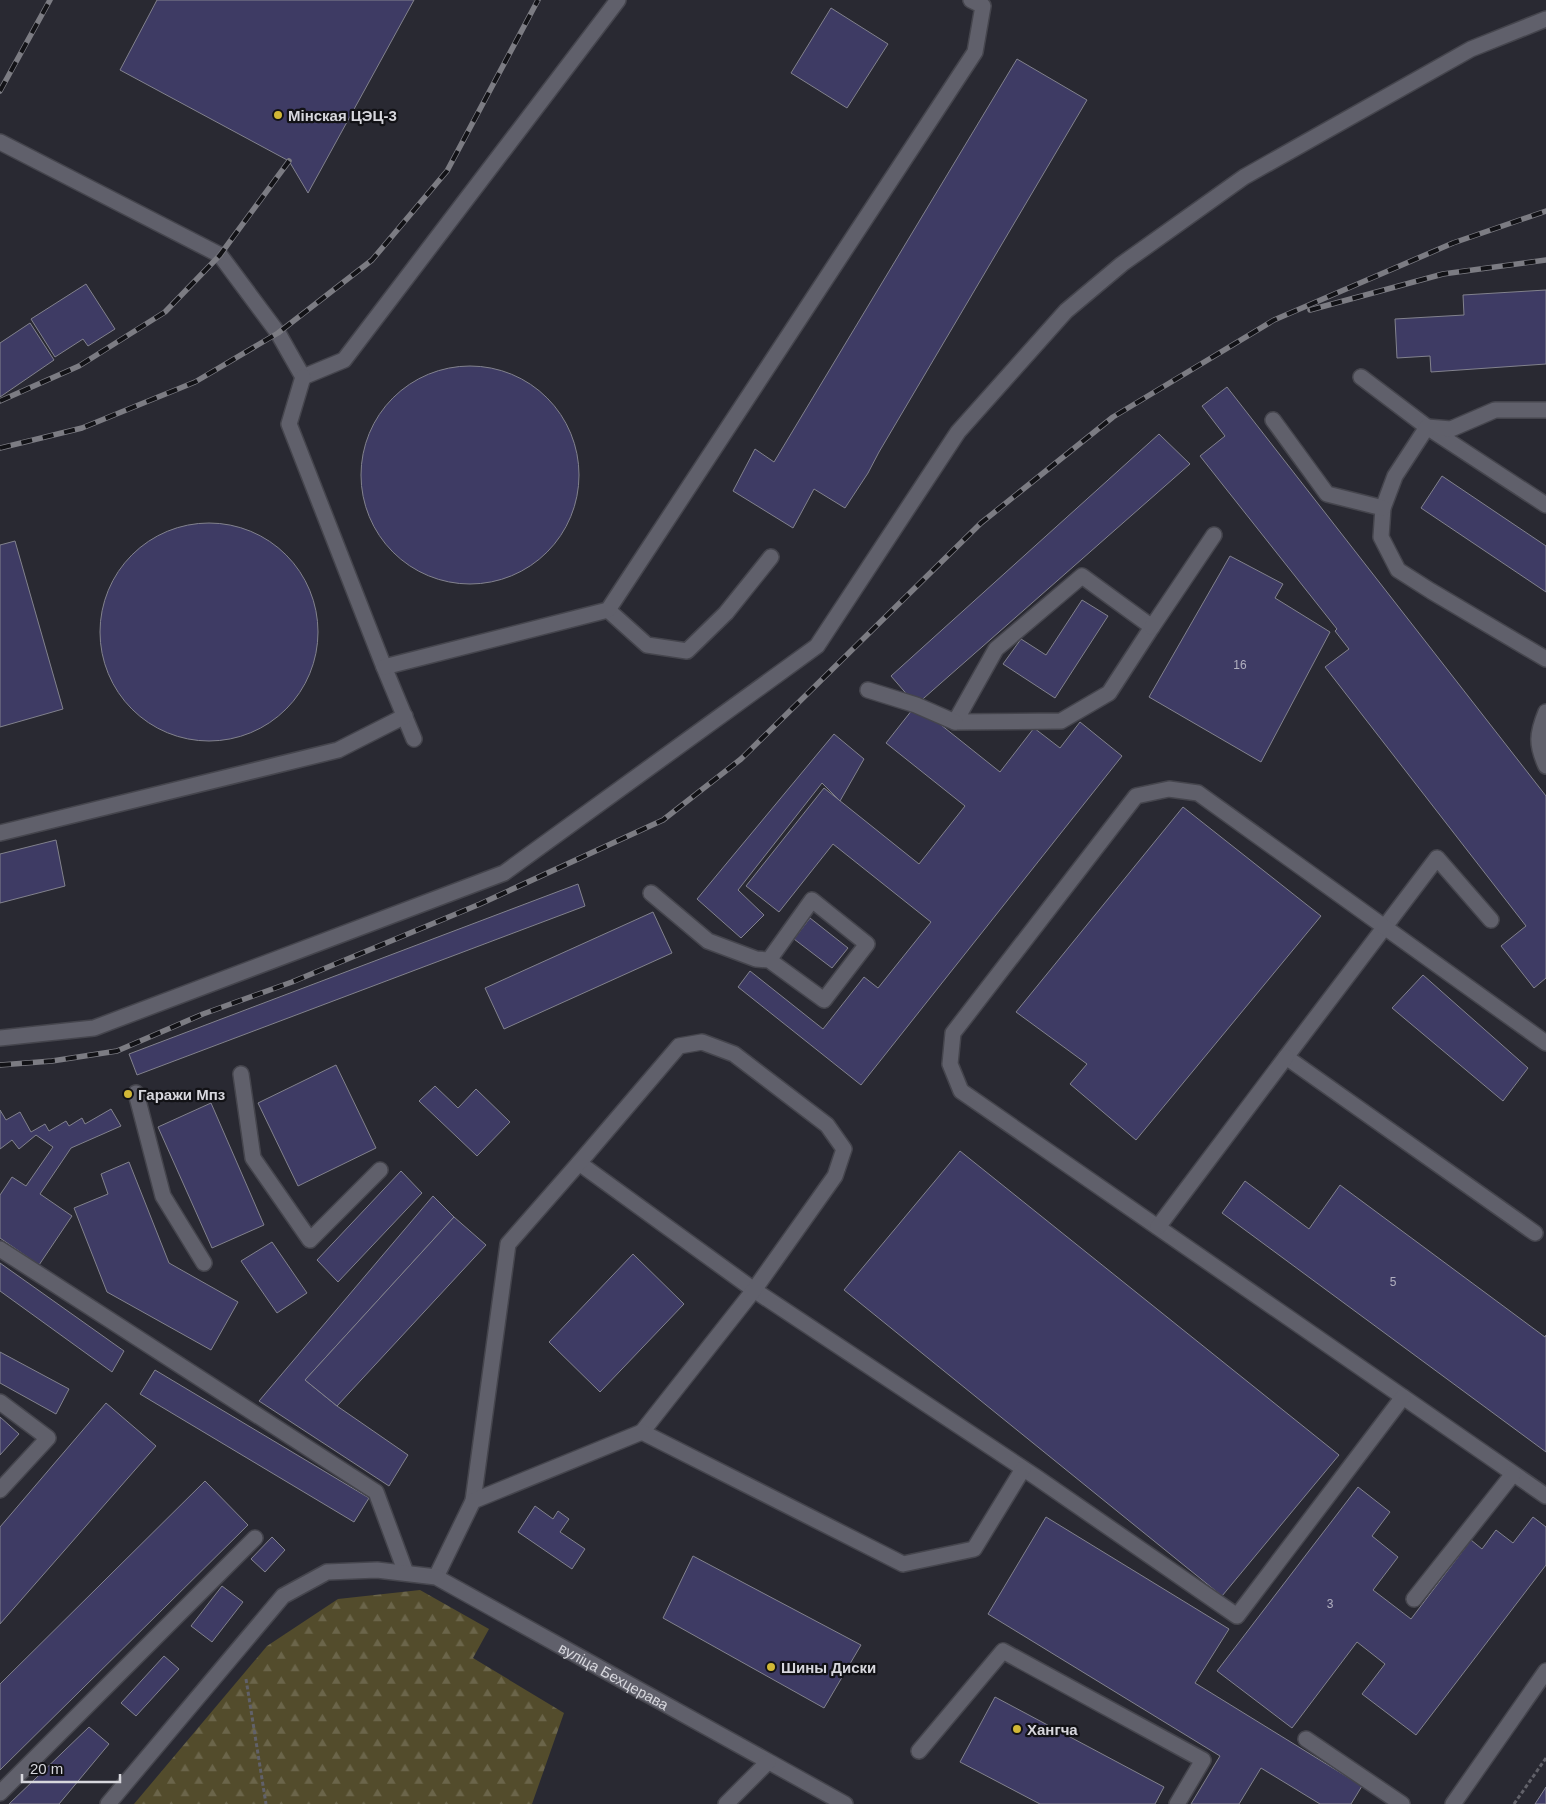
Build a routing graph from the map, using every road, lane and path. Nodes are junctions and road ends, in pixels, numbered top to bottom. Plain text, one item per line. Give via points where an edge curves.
1 (618, 0) edge
2 (980, 2) edge
3 (1546, 19) edge
4 (0, 142) edge
5 (303, 377) junction
6 (1361, 377) dead end
7 (1546, 410) edge
8 (1273, 420) dead end
9 (1427, 427) junction
10 (1546, 506) edge
11 (1383, 508) junction
12 (1214, 535) dead end
13 (771, 557) dead end
14 (608, 610) junction
15 (1152, 627) junction
16 (1546, 659) edge
17 (384, 667) junction
18 (868, 690) dead end
19 (1546, 712) edge
20 (405, 716) junction
21 (955, 722) junction
22 (414, 739) dead end
23 (1546, 766) edge
24 (0, 833) edge
25 (651, 892) dead end
26 (1491, 920) dead end
27 (1384, 927) junction
28 (769, 960) junction
29 (0, 1038) edge
30 (1546, 1043) edge
31 (1286, 1056) junction
32 (241, 1074) dead end
33 (136, 1093) dead end
34 (579, 1163) junction
35 (380, 1170) dead end
36 (1158, 1227) junction
37 (1534, 1233) dead end
38 (0, 1249) edge
39 (204, 1263) dead end
40 (754, 1290) junction
41 (1403, 1397) junction
42 (0, 1402) edge
43 (642, 1432) junction
44 (1023, 1469) junction
45 (1513, 1474) junction
46 (0, 1490) edge
47 (1546, 1496) edge
48 (473, 1501) junction
49 (255, 1538) dead end
50 (406, 1574) junction
51 (436, 1576) junction
52 (1414, 1599) dead end
53 (241, 1646) junction
54 (1546, 1671) edge
55 (1306, 1739) dead end
56 (919, 1750) dead end
57 (1546, 1758) edge
58 (768, 1762) junction
59 (0, 1793) edge
60 (108, 1804) edge
61 (266, 1804) edge
62 (726, 1804) edge
63 (845, 1804) edge
64 (1177, 1804) edge
65 (1402, 1804) edge
66 (1453, 1804) edge
67 (1514, 1804) edge

1 - 5 street via 344,360
2 - 14 street via 975,52
3 - 29 street via 1470,49 1244,177 1122,264 1066,311 958,432 817,646 504,873 94,1028
4 - 5 street via 220,255 278,333
5 - 17 street via 289,424
6 - 9 street
7 - 9 street via 1495,410 1450,429
8 - 11 street via 1327,494
9 - 10 street
9 - 11 street via 1395,476
11 - 16 street via 1381,537 1398,570
12 - 15 street
13 - 14 street via 726,613 687,651 647,645
14 - 17 street
15 - 21 street via 1110,693 1061,720
15 - 21 street via 1082,576 996,649
17 - 20 street
18 - 21 street
19 - 23 street via 1540,725 1538,746
20 - 22 street
20 - 24 street via 338,750
25 - 28 street via 708,941 756,959
26 - 27 street via 1437,858
27 - 30 street
27 - 31 street
27 - 36 street via 1198,793 1169,788 1136,796 953,1033 950,1064 961,1091
28 - 28 street via 824,1000 867,944 812,900
31 - 36 street
31 - 37 street
32 - 35 street via 253,1158 310,1240
33 - 39 street via 163,1196
34 - 40 street
34 - 40 street via 679,1046 702,1042 734,1054 827,1125 844,1149 835,1176
34 - 48 street via 508,1244
36 - 41 street
38 - 50 street via 376,1492
40 - 43 street
40 - 44 street
41 - 44 street via 1237,1616
41 - 45 street
42 - 46 street via 48,1438
43 - 44 street via 903,1564 974,1549
43 - 48 street
45 - 47 street
45 - 52 street
48 - 51 street
49 - 59 street
50 - 51 street, вуліца Бехцерава
50 - 53 street, вуліца Бехцерава via 377,1570 327,1572 284,1596
51 - 58 street, вуліца Бехцерава
53 - 60 street, вуліца Бехцерава
53 - 61 path
54 - 66 street
55 - 65 street
56 - 64 street via 1003,1651 1203,1760
57 - 67 path
58 - 62 street
58 - 63 street, вуліца Бехцерава

